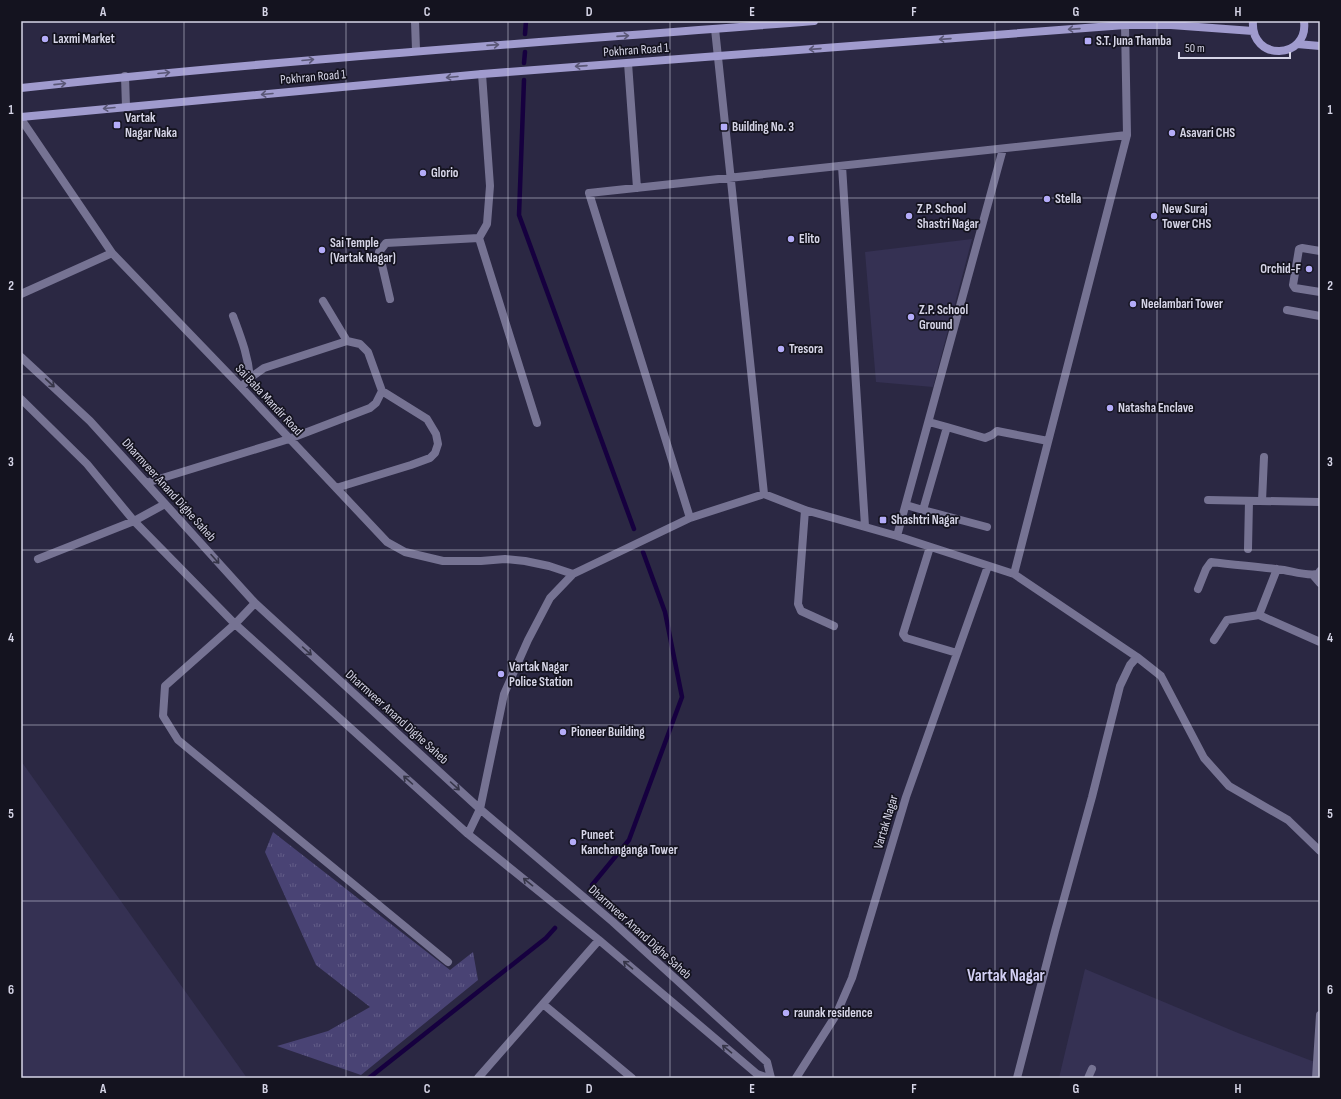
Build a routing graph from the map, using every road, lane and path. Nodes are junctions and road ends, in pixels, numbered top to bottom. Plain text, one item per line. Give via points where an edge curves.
1 (415, 21) edge
2 (814, 21) edge
3 (1253, 21) edge
4 (1304, 21) edge
5 (1125, 25) junction
6 (715, 29) junction
7 (1253, 31) junction
8 (1297, 44) junction
9 (1320, 46) edge
10 (416, 50) junction
11 (718, 56) junction
12 (628, 63) junction
13 (482, 74) junction
14 (126, 76) junction
15 (21, 88) edge
16 (126, 107) junction
17 (21, 118) edge
18 (1127, 135) junction
19 (1003, 149) junction
20 (842, 166) junction
21 (731, 179) junction
22 (637, 188) junction
23 (480, 238) junction
24 (1320, 250) edge
25 (112, 253) junction
26 (1320, 292) edge
27 (21, 294) edge
28 (390, 299) dead end
29 (323, 301) dead end
30 (1287, 310) dead end
31 (233, 316) dead end
32 (1320, 316) edge
33 (347, 341) junction
34 (21, 357) edge
35 (250, 378) junction
36 (242, 387) junction
37 (382, 391) junction
38 (21, 399) edge
39 (929, 422) junction
40 (537, 423) dead end
41 (947, 427) junction
42 (289, 439) junction
43 (1048, 441) junction
44 (1264, 457) dead end
45 (146, 483) junction
46 (336, 488) junction
47 (764, 494) junction
48 (1208, 500) dead end
49 (1249, 501) junction
50 (1262, 501) junction
51 (1320, 502) edge
52 (165, 504) junction
53 (906, 505) junction
54 (806, 510) junction
55 (923, 510) junction
56 (690, 518) junction
57 (134, 521) junction
58 (866, 526) junction
59 (987, 527) dead end
60 (897, 536) junction
61 (930, 547) junction
62 (1248, 549) dead end
63 (38, 559) dead end
64 (988, 566) junction
65 (1277, 569) junction
66 (1316, 573) edge
67 (573, 574) junction
68 (1014, 574) junction
69 (1320, 583) edge
70 (1198, 590) dead end
71 (255, 603) junction
72 (1259, 616) junction
73 (235, 624) junction
74 (834, 626) dead end
75 (1214, 640) dead end
76 (1320, 642) edge
77 (957, 653) junction
78 (1137, 657) junction
79 (480, 808) junction
80 (468, 834) junction
81 (1320, 850) edge
82 (599, 940) junction
83 (448, 962) dead end
84 (544, 1004) junction
85 (1320, 1015) edge
86 (1092, 1069) dead end
87 (478, 1078) edge
88 (632, 1078) edge
89 (768, 1078) edge
90 (771, 1078) edge
91 (796, 1078) edge
92 (1018, 1078) edge
93 (1088, 1078) edge
94 (1316, 1078) edge

1 - 10 street
2 - 6 main road, Pokhran Road 1
3 - 7 main road
4 - 8 main road via 1304,32
5 - 7 main road, Pokhran Road 1 via 1172,25
5 -> 11 main road, Pokhran Road 1
5 - 18 street
10 -> 6 main road, Pokhran Road 1
6 - 11 street
7 - 8 main road via 1256,39 1269,50 1278,52
8 - 9 main road
14 -> 10 main road, Pokhran Road 1
11 - 12 main road, Pokhran Road 1
11 - 21 street
12 -> 13 main road, Pokhran Road 1
12 - 22 street
13 -> 16 main road, Pokhran Road 1
13 - 23 street via 490,186 487,224
15 -> 14 main road, Pokhran Road 1
14 - 16 street
16 -> 17 main road, Pokhran Road 1
17 - 25 street, Sai Baba Mandir Road
18 - 19 street
18 - 43 street
19 - 20 street
19 - 39 street
20 - 21 street
20 - 58 street
21 - 22 street
21 - 47 street
22 - 56 street via 589,193
23 - 28 street via 386,243 379,252
23 - 40 street
24 - 26 street via 1299,249 1293,286
25 - 27 street
25 - 36 street, Sai Baba Mandir Road
29 - 33 street
30 - 32 street
31 - 35 street via 245,348
33 - 35 street via 264,368
33 - 37 street via 360,344 368,352
34 -> 45 street, Dharmveer Anand Dighe Saheb via 90,421
35 - 36 street
36 - 42 street, Sai Baba Mandir Road
37 - 42 street via 376,403 370,408
37 - 46 street via 427,419 436,434 438,444 435,453 430,458 411,465
38 - 57 street via 87,464
39 - 41 street
39 - 53 street
41 - 43 street via 985,438 997,431
41 - 55 street
42 - 45 street
42 - 46 street, Sai Baba Mandir Road
43 - 68 street
44 - 50 street
45 - 52 street, Dharmveer Anand Dighe Saheb
46 - 67 street, Sai Baba Mandir Road via 387,542 405,552 443,561 525,561
47 - 54 street
47 - 56 street
48 - 49 street
49 - 50 street
49 - 62 street
50 - 51 street
52 - 57 street
52 -> 71 street, Dharmveer Anand Dighe Saheb
53 - 55 street
53 - 60 street
54 - 58 street
54 - 74 street via 798,604 801,611
55 - 59 street
56 - 67 street
57 - 63 street
57 - 73 street
58 - 60 street
60 - 61 street
61 - 64 street
61 - 77 street via 903,634 906,638
64 - 68 street
64 - 77 street, Vartak Nagar
65 - 66 street via 1310,576
65 - 70 street via 1211,562 1206,568
65 - 72 street
66 - 69 street
67 - 79 street via 550,598 504,694
68 - 78 street
71 - 73 street
71 -> 79 street, Dharmveer Anand Dighe Saheb
72 - 75 street via 1226,620
72 - 76 street
80 -> 73 street
73 - 83 street via 165,686 163,716 178,740
77 - 91 street, Vartak Nagar via 906,797 852,978 836,1015
78 - 81 street via 1161,676 1204,758 1229,786 1288,820
78 - 92 street via 1120,686
79 - 80 street
79 - 90 street, Dharmveer Anand Dighe Saheb via 613,922 767,1062
82 -> 80 street
82 - 84 street
89 -> 82 street via 757,1074
84 - 87 street
84 - 88 street
85 - 94 street
86 - 93 street

